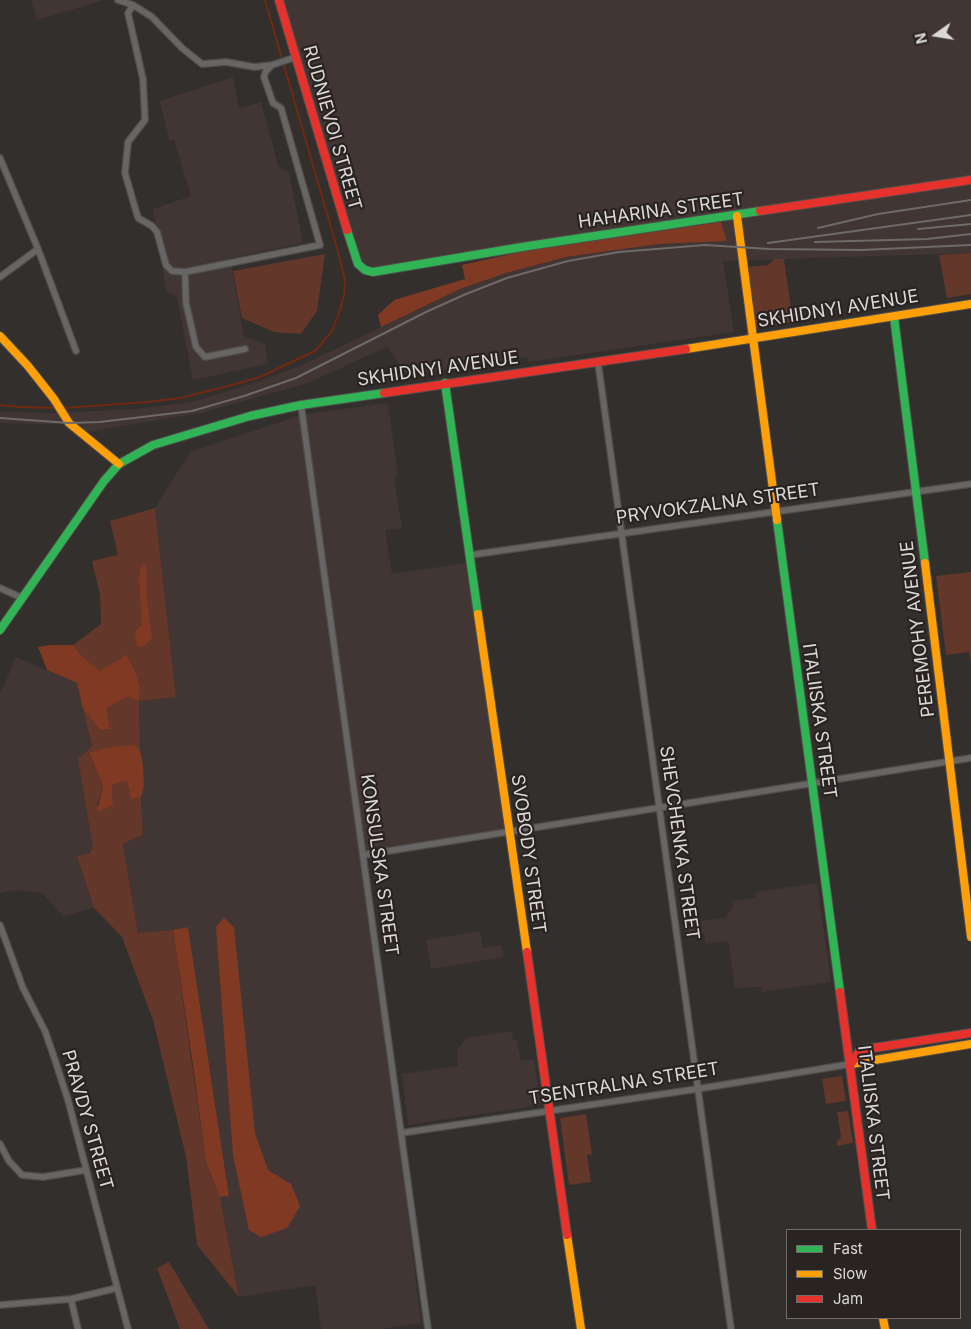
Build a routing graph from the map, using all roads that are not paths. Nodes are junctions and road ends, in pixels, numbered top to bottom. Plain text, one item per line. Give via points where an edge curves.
1 (118, 0) edge
2 (279, 0) edge
3 (133, 5) junction
4 (296, 58) junction
5 (272, 65) junction
6 (0, 158) edge
7 (971, 180) edge
8 (736, 216) junction
9 (38, 249) junction
10 (358, 264) joint
11 (185, 272) junction
12 (0, 277) edge
13 (971, 304) edge
14 (894, 316) junction
15 (0, 336) edge
16 (753, 338) junction
17 (245, 349) dead end
18 (76, 351) dead end
19 (598, 362) junction
20 (445, 383) junction
21 (301, 405) junction
22 (119, 464) junction
23 (971, 484) edge
24 (916, 492) junction
25 (776, 511) junction
26 (621, 533) junction
27 (470, 555) junction
28 (0, 588) edge
29 (22, 598) junction
30 (0, 630) edge
31 (971, 758) edge
32 (949, 762) junction
33 (812, 785) junction
34 (658, 807) junction
35 (509, 832) junction
36 (362, 855) junction
37 (0, 925) edge
38 (971, 937) edge
39 (971, 1033) edge
40 (971, 1044) edge
41 (850, 1064) junction
42 (697, 1089) junction
43 (550, 1111) junction
44 (401, 1133) junction
45 (0, 1144) edge
46 (86, 1170) junction
47 (872, 1229) edge
48 (117, 1288) junction
49 (72, 1299) junction
50 (0, 1305) edge
51 (78, 1329) edge
52 (128, 1329) edge
53 (428, 1329) edge
54 (581, 1329) edge
55 (731, 1329) edge

1 - 3 street
2 - 4 main road, RUDNIEVOI STREET
3 - 5 street via 160,24 198,62 254,67
3 - 11 street via 128,13 143,78 146,120 128,142 125,173 138,218 157,232 166,265 172,271
4 - 5 street
4 - 10 main road, RUDNIEVOI STREET
5 - 11 street via 264,77 273,103 281,108 320,245
6 - 9 street
7 - 8 main road, HAHARINA STREET
8 - 10 main road, HAHARINA STREET via 373,272
8 - 16 main road, ITALIISKA STREET
9 - 12 street
9 - 18 street
11 - 17 street via 186,304 196,347 205,357
13 - 14 main road, SKHIDNYI AVENUE
14 - 16 main road, SKHIDNYI AVENUE
14 - 24 main road, PEREMOHY AVENUE
15 - 22 main road via 28,366 69,423
16 - 19 main road, SKHIDNYI AVENUE
16 - 25 main road, ITALIISKA STREET
19 - 20 main road, SKHIDNYI AVENUE
19 - 26 street, SHEVCHENKA STREET
20 - 21 main road, SKHIDNYI AVENUE
20 - 27 main road, SVOBODY STREET
21 - 22 main road, SKHIDNYI AVENUE via 250,416 153,445
21 - 36 street, KONSULSKA STREET
22 - 29 main road, SKHIDNYI AVENUE
23 - 24 street, PRYVOKZALNA STREET
24 - 25 street, PRYVOKZALNA STREET
24 - 32 main road, PEREMOHY AVENUE
25 - 26 street, PRYVOKZALNA STREET
25 - 33 main road, ITALIISKA STREET
26 - 27 street, PRYVOKZALNA STREET
26 - 34 street, SHEVCHENKA STREET
27 - 35 main road, SVOBODY STREET
28 - 29 street
29 - 30 main road, SKHIDNYI AVENUE
31 - 32 street
32 - 33 street
32 - 38 main road, PEREMOHY AVENUE
33 - 34 street
33 - 41 main road, ITALIISKA STREET
34 - 35 street
34 - 42 street, SHEVCHENKA STREET
35 - 36 street
35 - 43 main road, SVOBODY STREET
36 - 44 street, KONSULSKA STREET
37 - 46 street, PRAVDY STREET via 23,988 53,1054
39 - 41 main road via 860,1050
40 - 41 main road, TSENTRALNA STREET
41 - 42 street, TSENTRALNA STREET
41 - 47 main road, ITALIISKA STREET
42 - 43 street, TSENTRALNA STREET
42 - 55 street, SHEVCHENKA STREET
43 - 44 street, TSENTRALNA STREET
43 - 54 main road, SVOBODY STREET
44 - 53 street, KONSULSKA STREET
45 - 46 street via 22,1175 43,1177
46 - 48 street, PRAVDY STREET
48 - 49 street
48 - 52 street, PRAVDY STREET
49 - 50 street
49 - 51 street

